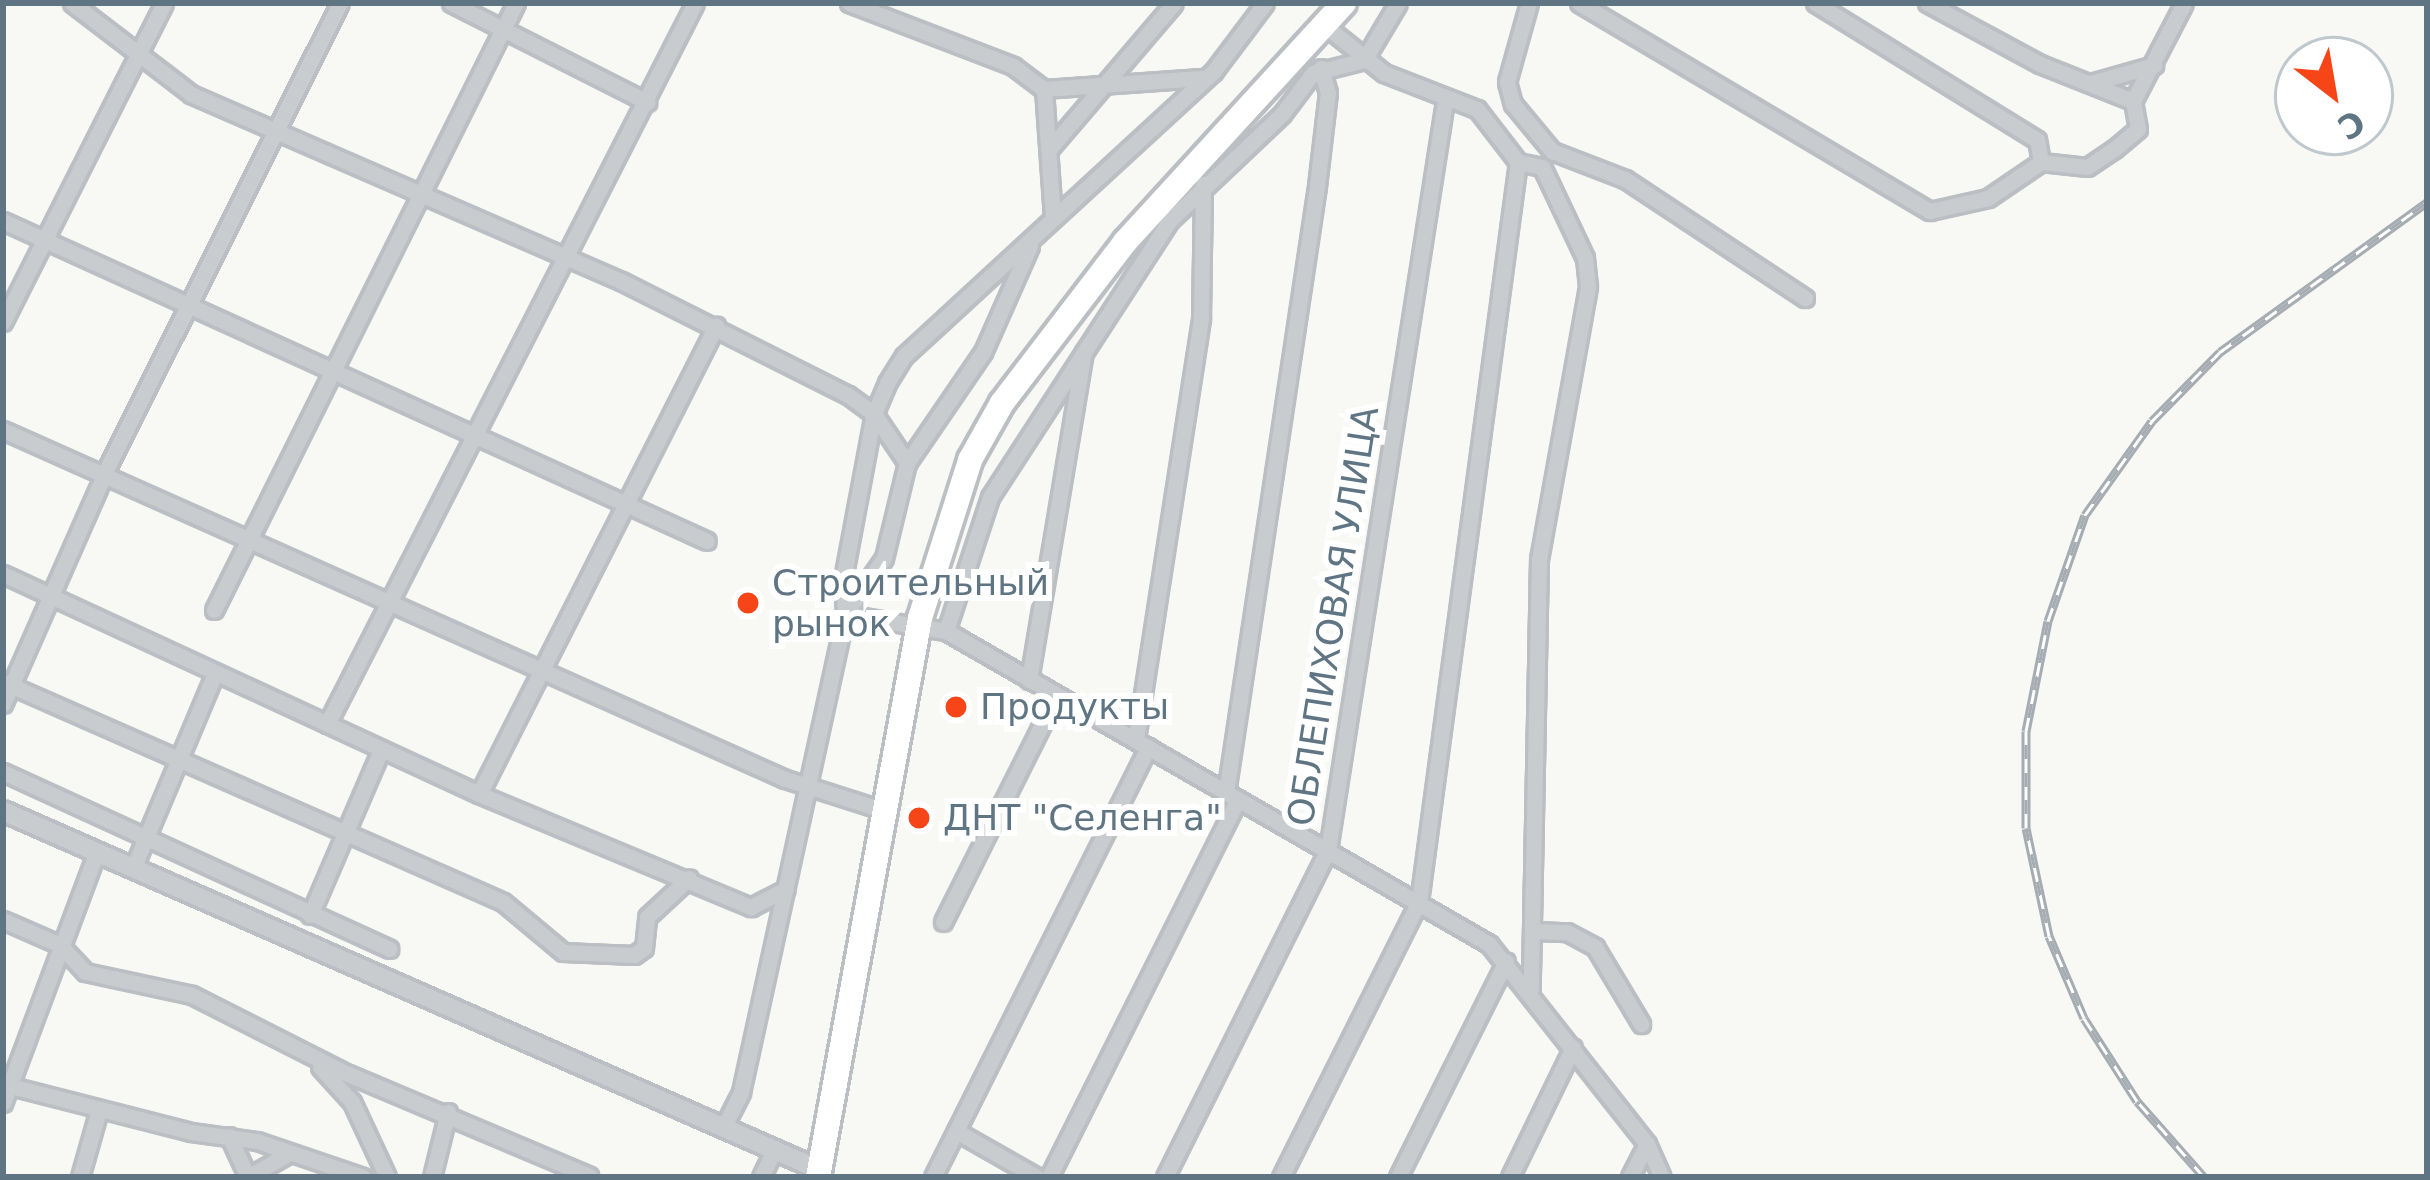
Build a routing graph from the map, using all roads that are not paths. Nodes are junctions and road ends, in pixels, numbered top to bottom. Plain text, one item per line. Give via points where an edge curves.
1 (72, 3) edge
2 (164, 3) edge
3 (340, 3) edge
4 (451, 3) edge
5 (516, 3) edge
6 (695, 3) edge
7 (849, 3) edge
8 (1174, 3) edge
9 (1265, 3) edge
10 (1344, 3) edge
11 (1398, 3) edge
12 (1528, 3) edge
13 (1579, 3) edge
14 (1815, 3) edge
15 (1928, 3) edge
16 (2184, 3) edge
17 (869, 7) edge
18 (1323, 24) junction
19 (503, 28) junction
20 (136, 58) junction
21 (1364, 60) junction
22 (2153, 65) junction
23 (1321, 68) junction
24 (1213, 72) junction
25 (1107, 80) junction
26 (2090, 83) junction
27 (1044, 89) junction
28 (647, 101) junction
29 (1445, 101) junction
30 (2133, 101) junction
31 (273, 133) junction
32 (1051, 147) junction
33 (1547, 159) junction
34 (1518, 162) junction
35 (2041, 162) junction
36 (1199, 178) junction
37 (422, 195) junction
38 (1053, 217) junction
39 (3, 221) edge
40 (1033, 241) junction
41 (43, 243) junction
42 (568, 257) junction
43 (1805, 298) dead end
44 (187, 306) junction
45 (3, 322) edge
46 (716, 326) junction
47 (1084, 350) junction
48 (335, 372) junction
49 (874, 414) junction
50 (3, 430) edge
51 (476, 435) junction
52 (907, 463) junction
53 (106, 470) junction
54 (624, 503) junction
55 (248, 535) junction
56 (707, 541) dead end
57 (3, 574) edge
58 (53, 596) junction
59 (391, 600) junction
60 (214, 610) dead end
61 (845, 614) junction
62 (918, 627) junction
63 (946, 632) junction
64 (539, 666) junction
65 (215, 673) junction
66 (1029, 680) junction
67 (7, 684) edge
68 (1056, 696) junction
69 (3, 704) edge
70 (327, 724) junction
71 (1142, 743) junction
72 (381, 750) junction
73 (177, 760) junction
74 (3, 772) edge
75 (804, 782) junction
76 (479, 794) junction
77 (1232, 797) junction
78 (3, 811) edge
79 (885, 811) junction
80 (348, 827) junction
81 (144, 841) junction
82 (1328, 850) junction
83 (97, 852) junction
84 (134, 866) junction
85 (689, 878) junction
86 (786, 889) junction
87 (1419, 902) junction
88 (310, 915) junction
89 (3, 920) edge
90 (943, 922) dead end
91 (1534, 931) junction
92 (61, 945) junction
93 (389, 949) dead end
94 (1507, 961) junction
95 (1531, 989) junction
96 (1641, 1024) dead end
97 (294, 1046) junction
98 (1573, 1047) junction
99 (5, 1091) edge
100 (99, 1110) junction
101 (448, 1112) junction
102 (724, 1126) junction
103 (956, 1131) junction
104 (229, 1136) junction
105 (1647, 1144) junction
106 (774, 1150) junction
107 (288, 1154) junction
108 (819, 1173) edge
109 (590, 1176) edge
110 (80, 1177) edge
111 (248, 1177) edge
112 (363, 1177) edge
113 (387, 1177) edge
114 (432, 1177) edge
115 (761, 1177) edge
116 (933, 1177) edge
117 (1036, 1177) edge
118 (1049, 1177) edge
119 (1165, 1177) edge
120 (1281, 1177) edge
121 (1397, 1177) edge
122 (1510, 1177) edge
123 (1630, 1177) edge
124 (1662, 1177) edge

1 - 20 street
2 - 20 street
3 - 31 street
4 - 19 street
5 - 19 street
6 - 28 street
7 - 17 street
8 - 25 street
9 - 24 street
10 - 18 main road
11 - 21 street
12 - 33 street via 1507,82
13 - 35 street via 1930,211 1988,198
14 - 35 street via 2037,140
15 - 26 street
16 - 22 street
17 - 27 street via 1013,66
18 - 21 street
18 - 36 main road
19 - 28 street
19 - 37 street
20 - 31 street
20 - 41 street
21 - 23 street
21 - 29 street
22 - 26 street
22 - 30 street
23 - 36 street
23 - 77 street via 1328,93 1317,186
24 - 25 street via 1167,86
24 - 38 street
25 - 27 street
25 - 32 street
26 - 30 street
27 - 32 street
28 - 42 street
29 - 34 street via 1478,109
29 - 82 street, ОБЛЕПИХОВАЯ УЛИЦА
30 - 35 street via 2138,129 2101,158 2087,167
31 - 37 street
31 - 44 street
32 - 38 street
33 - 34 street
33 - 43 street via 1625,178
33 - 91 street via 1588,287 1539,559
34 - 87 street
36 - 47 street
36 - 62 main road via 1125,242 1002,404 970,460
36 - 71 street via 1201,316
37 - 42 street
37 - 48 street
38 - 40 street
39 - 41 street
40 - 49 street via 904,356
40 - 52 street via 983,352
41 - 44 street
41 - 45 street
42 - 46 street
42 - 51 street
44 - 48 street
44 - 53 street
46 - 49 street
46 - 54 street
47 - 63 street via 990,497
47 - 66 street
48 - 51 street
48 - 55 street
49 - 52 street
49 - 61 street via 843,579
50 - 53 street
51 - 54 street
51 - 59 street
52 - 61 street via 884,558
53 - 55 street
53 - 58 street
54 - 56 street
54 - 64 street
55 - 59 street
55 - 60 street
57 - 58 street
58 - 65 street
58 - 67 street
59 - 64 street
59 - 70 street
61 - 62 street
61 - 75 street
62 - 63 street
62 - 79 main road
63 - 66 street
64 - 75 street
64 - 76 street
65 - 70 street
65 - 73 street
66 - 68 street
67 - 69 street
67 - 73 street
68 - 71 street
68 - 90 street
70 - 72 street
71 - 77 street
71 - 103 street
72 - 76 street
72 - 80 street
73 - 80 street
73 - 81 street
74 - 81 street
75 - 79 street
75 - 86 street
76 - 85 street
77 - 82 street
77 - 118 street
78 - 83 street
79 - 108 main road
80 - 85 street via 503,902 563,952 592,958 644,948 647,917
80 - 88 street
81 - 84 street
81 - 88 street
82 - 87 street
82 - 119 street, ОБЛЕПИХОВАЯ УЛИЦА
83 - 84 street
83 - 92 street
84 - 102 street
85 - 86 street via 751,907
86 - 102 street via 741,1092
87 - 94 street
87 - 120 street
88 - 93 street
89 - 92 street
91 - 95 street
91 - 96 street via 1567,932 1595,947
92 - 97 street via 85,972 192,995
92 - 99 street
94 - 95 street
94 - 121 street
95 - 98 street
97 - 101 street
97 - 113 street via 352,1102
98 - 105 street
98 - 122 street
99 - 100 street
100 - 104 street
100 - 110 street
101 - 109 street
101 - 114 street
102 - 106 street
103 - 116 street
103 - 117 street
104 - 107 street
104 - 111 street
105 - 123 street
105 - 124 street
106 - 108 street
106 - 115 street
107 - 111 street
107 - 112 street

